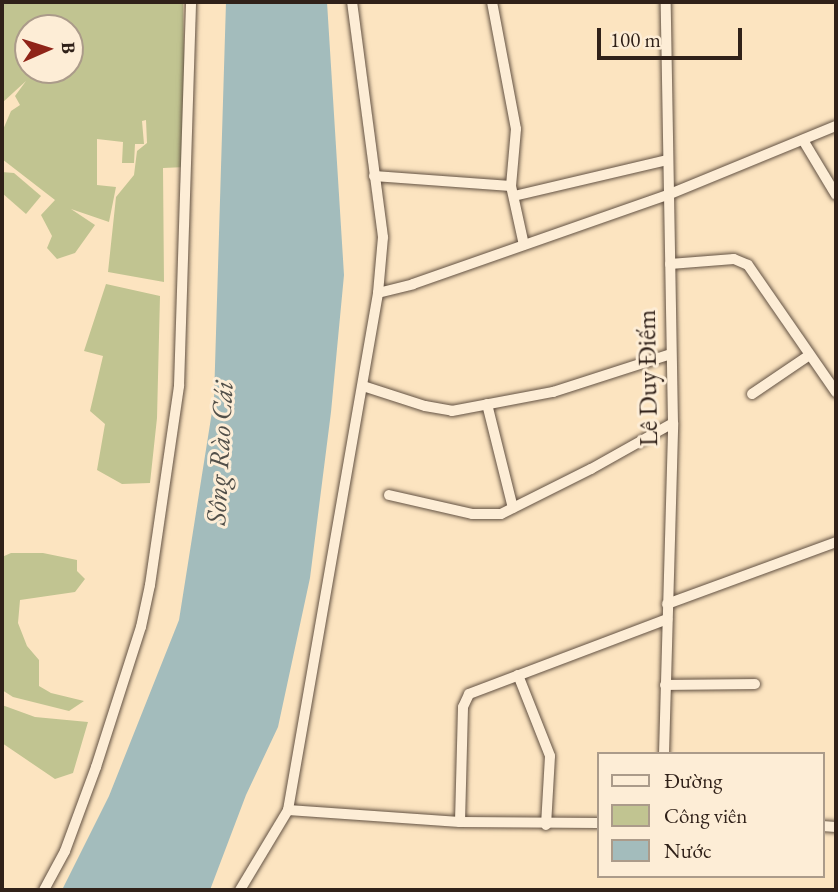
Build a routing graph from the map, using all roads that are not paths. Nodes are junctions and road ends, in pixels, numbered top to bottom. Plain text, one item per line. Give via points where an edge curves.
1 (191, 2) edge
2 (352, 2) edge
3 (492, 2) edge
4 (666, 2) edge
5 (836, 126) edge
6 (803, 140) junction
7 (668, 160) junction
8 (374, 176) junction
9 (513, 191) junction
10 (670, 194) junction
11 (836, 195) edge
12 (524, 245) junction
13 (670, 264) junction
14 (378, 293) junction
15 (671, 354) junction
16 (808, 356) junction
17 (363, 386) junction
18 (836, 392) edge
19 (752, 394) dead end
20 (487, 404) junction
21 (673, 423) junction
22 (389, 495) dead end
23 (513, 508) junction
24 (836, 542) edge
25 (667, 604) junction
26 (667, 619) junction
27 (518, 675) junction
28 (755, 684) dead end
29 (666, 685) junction
30 (664, 752) edge
31 (288, 810) junction
32 (460, 822) junction
33 (596, 823) edge
34 (546, 825) junction
35 (44, 890) edge
36 (240, 890) edge

1 - 35 street via 179,386 153,573 141,627 96,766 65,851
2 - 8 street
3 - 9 street via 516,129
4 - 7 street, Lê Duy Điếm
5 - 6 street
6 - 10 street
6 - 11 street
7 - 9 street
7 - 10 street, Lê Duy Điếm
8 - 9 street
8 - 14 street via 383,237
9 - 12 street
10 - 12 street
10 - 13 street, Lê Duy Điếm
12 - 14 street
13 - 15 street, Lê Duy Điếm
13 - 16 street via 743,261
14 - 17 street
15 - 20 street via 553,391
15 - 21 street, Lê Duy Điếm
16 - 18 street
16 - 19 street
17 - 20 street via 442,411
17 - 31 street
20 - 23 street
21 - 23 street
21 - 25 street, Lê Duy Điếm
22 - 23 street via 481,516
24 - 25 street
25 - 26 street, Lê Duy Điếm
26 - 27 street
26 - 29 street, Lê Duy Điếm
27 - 32 street via 469,694 465,700
27 - 34 street via 550,756
28 - 29 street
29 - 30 street, Lê Duy Điếm
31 - 32 street
31 - 36 street
32 - 34 street
33 - 34 street

